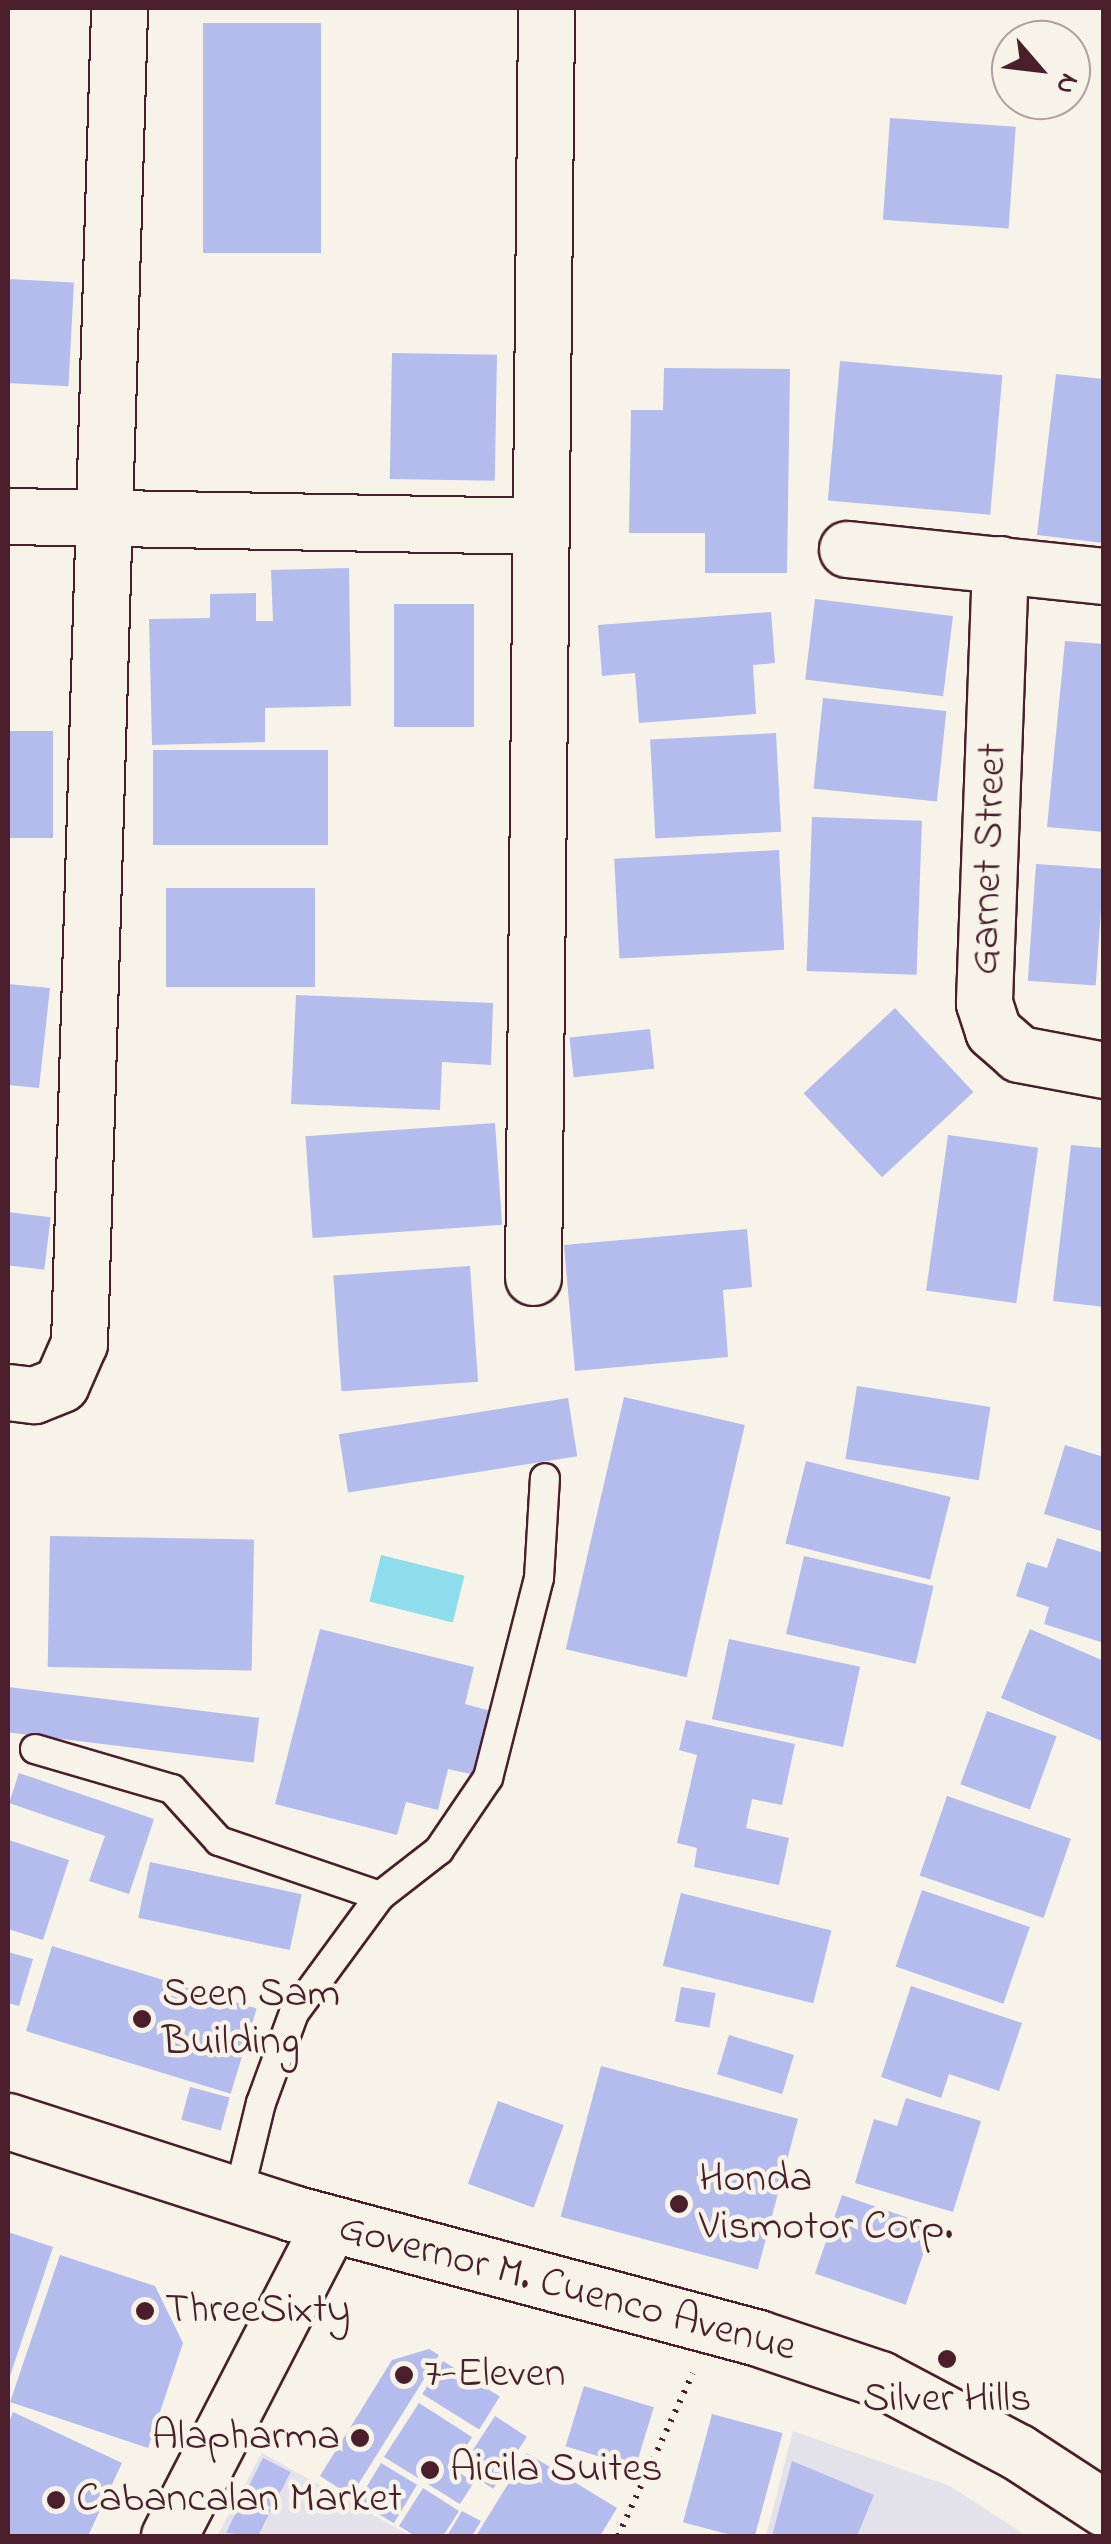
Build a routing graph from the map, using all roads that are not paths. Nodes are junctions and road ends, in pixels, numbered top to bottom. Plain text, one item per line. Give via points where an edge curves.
1 (119, 8) edge
2 (546, 8) edge
3 (8, 516) edge
4 (103, 519) junction
5 (542, 526) junction
6 (846, 549) dead end
7 (1000, 564) junction
8 (1104, 576) edge
9 (1104, 1070) edge
10 (532, 1277) dead end
11 (8, 1392) edge
12 (546, 1478) dead end
13 (35, 1749) dead end
14 (380, 1896) junction
15 (8, 2121) edge
16 (238, 2197) junction
17 (330, 2224) junction
18 (1104, 2508) edge
19 (169, 2536) edge

1 - 4 street
2 - 5 street
3 - 4 street
4 - 5 street
4 - 11 street via 79,1343 61,1384 34,1395
5 - 10 street
6 - 7 street
7 - 8 street
7 - 9 street, Garnet Street via 984,1003 993,1030 1020,1054
12 - 14 lane via 539,1578 488,1778 439,1850
13 - 14 lane via 172,1789 219,1841
14 - 16 lane via 294,2013
15 - 16 street, Governor M. Cuenco Avenue
16 - 17 street, Governor M. Cuenco Avenue
17 - 18 street, Governor M. Cuenco Avenue via 715,2326 880,2379 1018,2452
17 - 19 street

